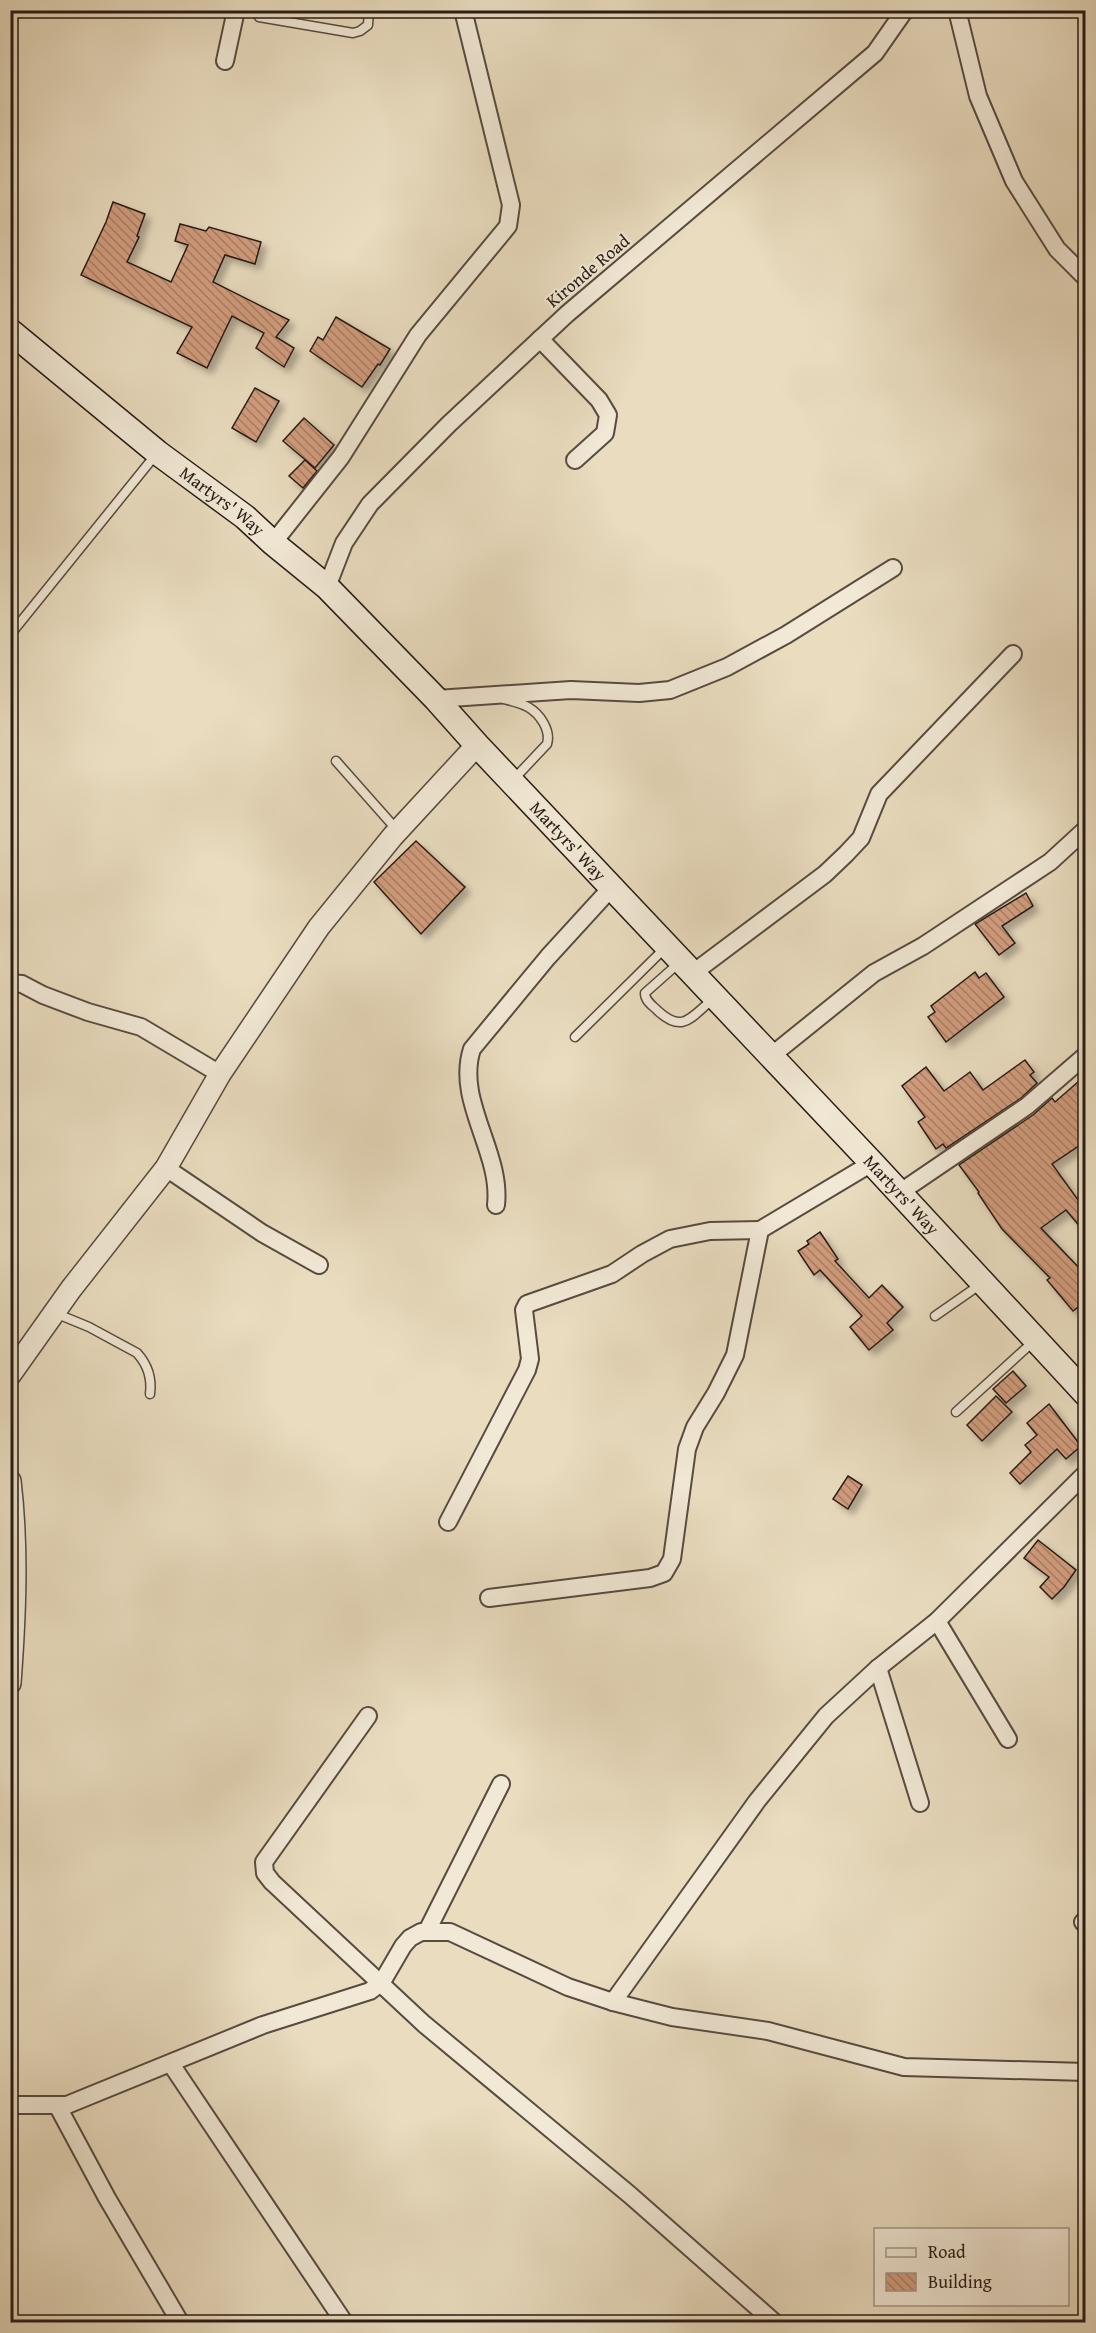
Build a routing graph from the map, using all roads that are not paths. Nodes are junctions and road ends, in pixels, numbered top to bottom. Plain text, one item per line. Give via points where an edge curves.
1 (237, 10) edge
2 (369, 10) edge
3 (463, 10) edge
4 (905, 10) edge
5 (957, 10) edge
6 (259, 17) dead end
7 (225, 62) dead end
8 (1086, 278) edge
9 (10, 331) edge
10 (540, 339) junction
11 (158, 453) junction
12 (575, 460) dead end
13 (273, 543) junction
14 (893, 568) dead end
15 (327, 587) junction
16 (10, 635) edge
17 (1013, 654) dead end
18 (494, 697) junction
19 (436, 699) junction
20 (477, 745) junction
21 (336, 760) dead end
22 (512, 782) junction
23 (1086, 829) edge
24 (398, 831) junction
25 (612, 887) junction
26 (680, 960) junction
27 (10, 983) edge
28 (716, 997) junction
29 (575, 1037) dead end
30 (1086, 1055) edge
31 (771, 1056) junction
32 (220, 1074) junction
33 (872, 1163) junction
34 (166, 1168) junction
35 (899, 1193) junction
36 (496, 1205) dead end
37 (760, 1230) junction
38 (319, 1265) dead end
39 (982, 1283) junction
40 (54, 1313) junction
41 (935, 1316) dead end
42 (1035, 1340) junction
43 (10, 1376) edge
44 (150, 1394) dead end
45 (1086, 1394) edge
46 (956, 1412) dead end
47 (1086, 1473) edge
48 (10, 1481) edge
49 (448, 1522) dead end
50 (489, 1598) dead end
51 (937, 1622) junction
52 (878, 1668) junction
53 (10, 1683) edge
54 (368, 1716) dead end
55 (1008, 1739) dead end
56 (501, 1784) dead end
57 (920, 1803) dead end
58 (427, 1931) junction
59 (382, 1982) junction
60 (613, 2002) junction
61 (171, 2064) junction
62 (1086, 2072) edge
63 (10, 2105) edge
64 (57, 2105) junction
65 (180, 2322) edge
66 (344, 2322) edge
67 (774, 2322) edge

1 - 7 street
2 - 6 lane via 368,25 353,33
3 - 13 street via 511,205 508,226 418,335 341,457
4 - 10 street, Kironde Road via 875,53
5 - 8 street via 978,96 1014,181 1057,249
9 - 11 main road, Martyrs' Way
10 - 12 street via 599,400 608,415 604,433
10 - 15 street, Kironde Road via 370,504 344,543
11 - 13 main road, Martyrs' Way via 245,517
11 - 16 lane
13 - 15 main road, Martyrs' Way
14 - 18 street via 786,635 727,667 670,690 571,690
15 - 19 main road, Martyrs' Way
17 - 26 street via 879,794 861,838 825,874
18 - 19 street
18 - 22 lane via 530,707 549,736 547,744
19 - 20 main road, Martyrs' Way
20 - 22 main road, Martyrs' Way
20 - 24 street
21 - 24 lane
22 - 25 main road, Martyrs' Way
23 - 31 street via 1043,866 874,973
24 - 32 street via 319,927
25 - 26 main road, Martyrs' Way
25 - 36 street via 472,1049 467,1082 491,1164
26 - 28 main road, Martyrs' Way
26 - 28 lane via 645,993 647,1001 677,1023 684,1022
26 - 29 lane
27 - 32 street via 141,1028
28 - 31 main road, Martyrs' Way
30 - 35 street via 1010,1119
31 - 33 main road, Martyrs' Way
32 - 34 street
33 - 35 main road, Martyrs' Way
33 - 37 street
34 - 38 street via 262,1233
34 - 40 street
35 - 39 main road, Martyrs' Way
37 - 49 street via 710,1231 670,1239 612,1274 528,1304 524,1310 530,1359 527,1370
37 - 50 street via 735,1355 687,1449 672,1560 664,1573
39 - 41 lane
39 - 42 main road, Martyrs' Way
40 - 43 street
40 - 44 lane via 137,1353 148,1370
42 - 45 main road, Martyrs' Way
42 - 46 lane
47 - 51 street
48 - 53 street via 15,1520 15,1625
51 - 52 street
51 - 55 street
52 - 57 street
52 - 60 street via 803,1743
54 - 59 street via 263,1865 272,1882
56 - 58 street
58 - 59 street via 410,1938
58 - 60 street via 450,1932 568,1987
59 - 61 street via 370,1991 263,2025
59 - 67 street via 424,2024 630,2195
60 - 62 street via 672,2017 768,2031 904,2067
61 - 64 street via 97,2094
61 - 66 street
63 - 64 street
64 - 65 street via 106,2198

